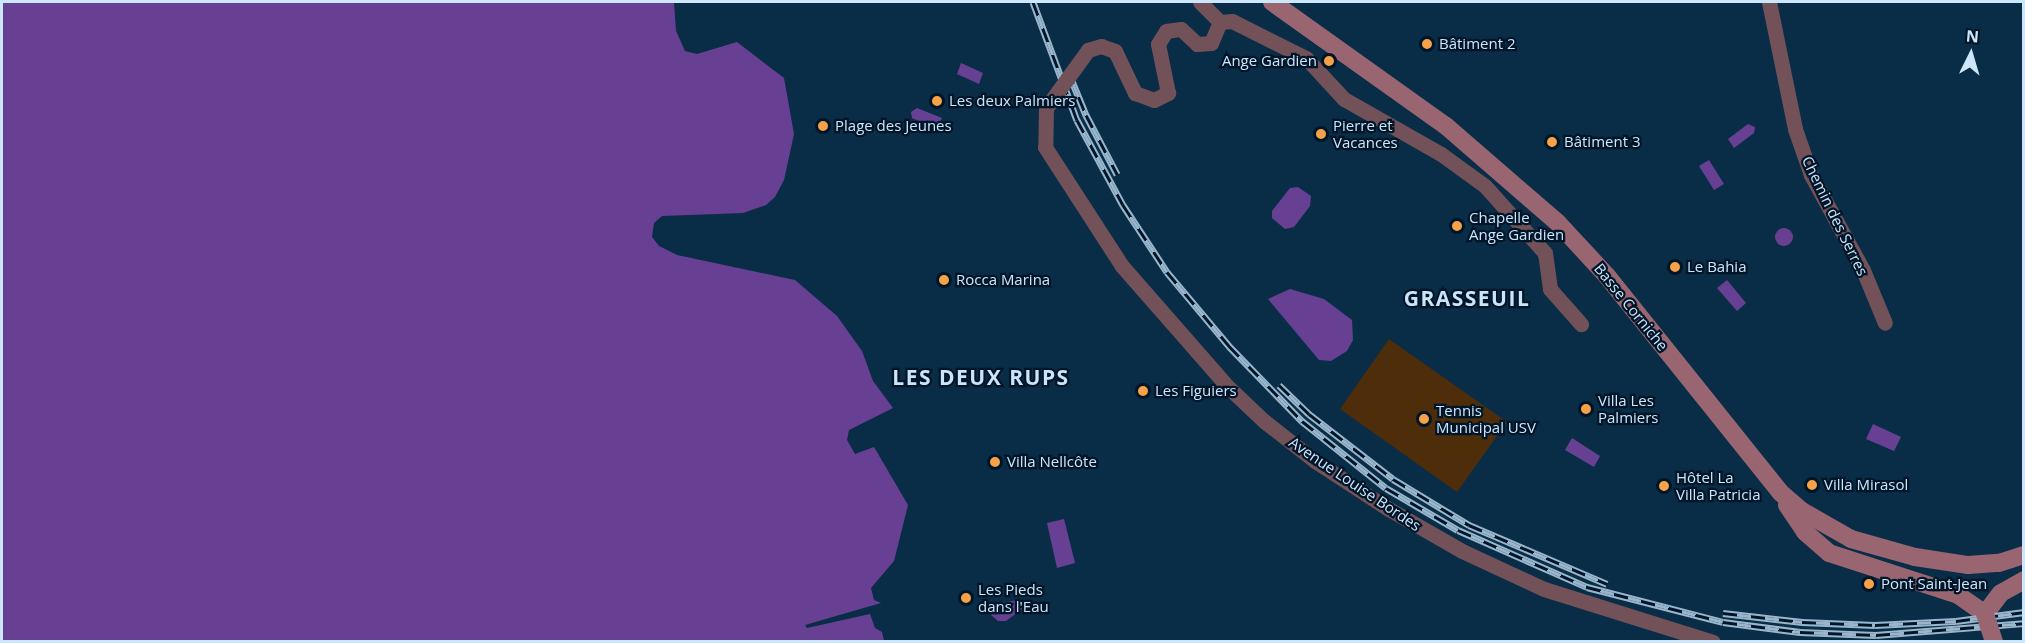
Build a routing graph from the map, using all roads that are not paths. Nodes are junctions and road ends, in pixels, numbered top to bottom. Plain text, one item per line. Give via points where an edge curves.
1 (1200, 2) edge
2 (1272, 2) edge
3 (1768, 2) edge
4 (1220, 22) junction
5 (1885, 323) dead end
6 (1581, 324) dead end
7 (1781, 493) junction
8 (1851, 539) junction
9 (2024, 555) edge
10 (1858, 565) junction
11 (2024, 580) edge
12 (1984, 607) junction
13 (1713, 642) edge
14 (1994, 642) edge

1 - 4 street
2 - 7 main road, Basse Corniche via 1446,126 1558,223 1607,276
3 - 5 street, Chemin des Serres via 1795,129 1811,175 1863,270
4 - 6 street via 1232,21 1306,58 1344,99 1441,154 1485,186 1545,253 1550,289
4 - 13 street, Avenue Louise Bordes, bridge via 1211,43 1197,44 1181,29 1166,31 1158,44 1168,93 1154,100 1135,93 1115,51 1101,46 1088,50 1046,108 1045,147 1122,266 1228,387 1264,420 1315,461 1387,508 1462,551 1544,589
7 - 8 main road, Basse Corniche via 1802,511
7 - 10 main road via 1791,513 1817,544
8 - 9 main road, Basse Corniche via 1947,563 1999,563
8 - 10 main road via 1850,552
10 - 12 main road via 1935,587
11 - 12 main road
12 - 14 main road, bridge

